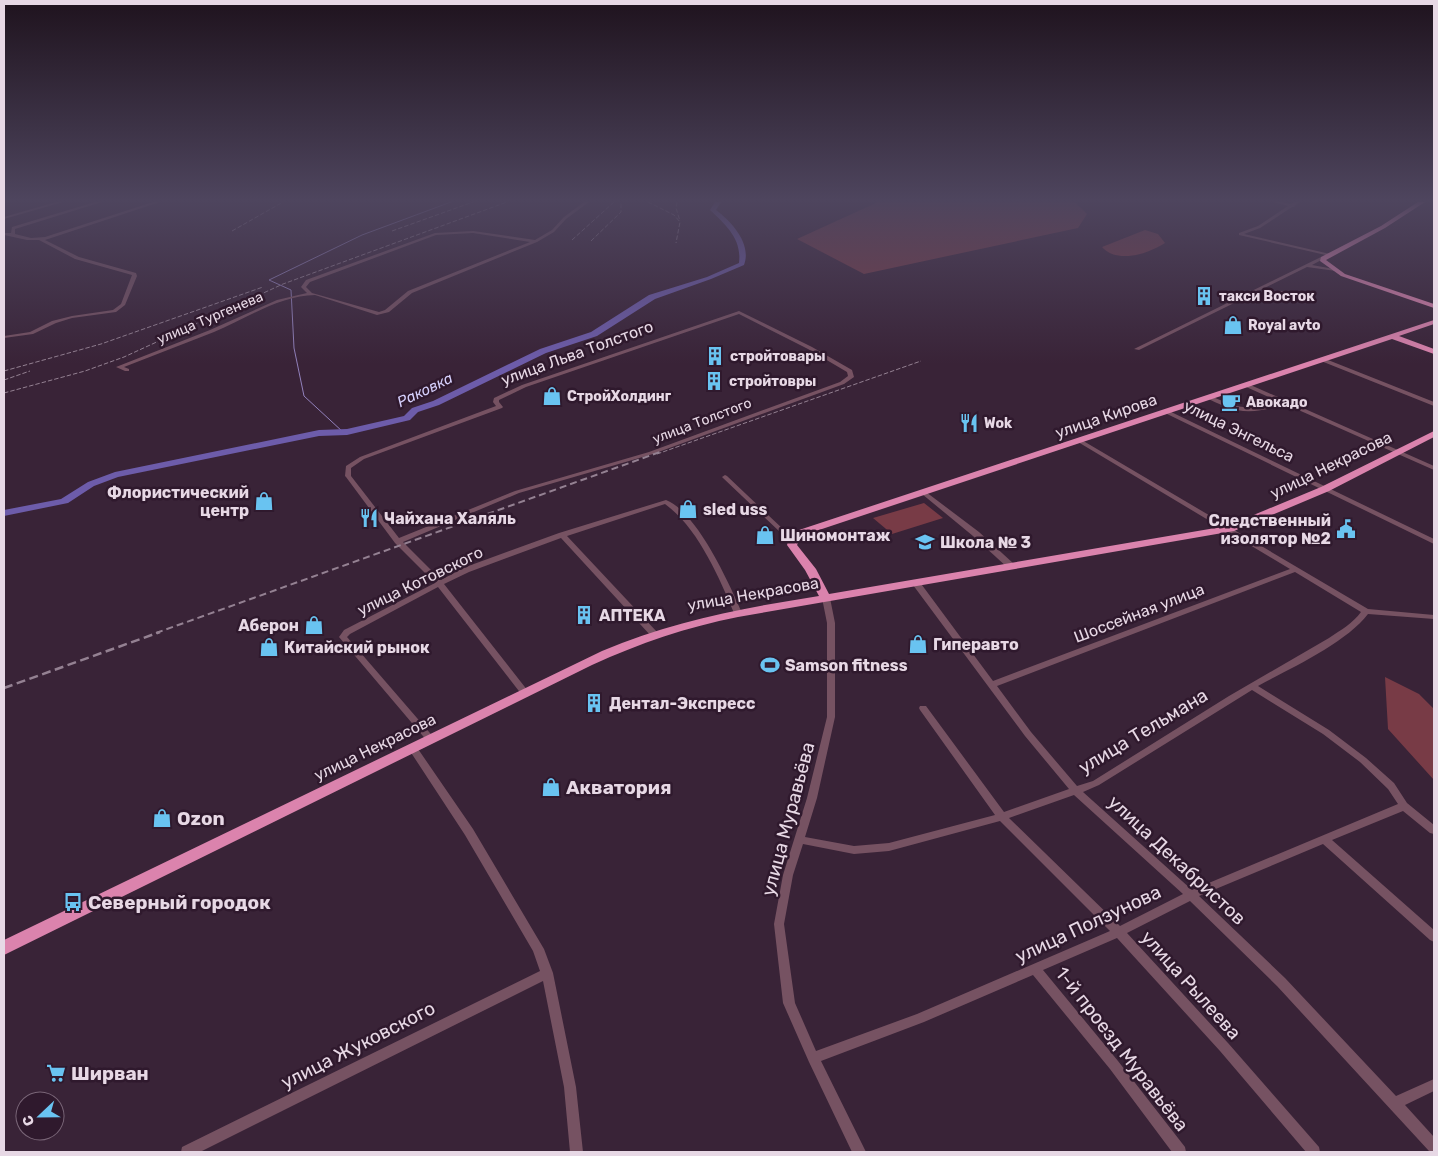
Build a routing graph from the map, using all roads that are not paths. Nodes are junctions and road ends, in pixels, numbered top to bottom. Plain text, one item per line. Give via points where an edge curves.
1 (72, 256) edge
2 (376, 256) edge
3 (499, 256) edge
4 (1318, 256) edge
5 (1329, 256) edge
6 (1325, 258) junction
7 (1307, 266) junction
8 (1334, 270) junction
9 (1281, 292) dead end
10 (1301, 292) dead end
11 (311, 294) junction
12 (1434, 306) edge
13 (739, 312) joint
14 (1434, 322) edge
15 (1392, 336) junction
16 (4, 337) edge
17 (1137, 349) dead end
18 (1434, 352) edge
19 (1322, 360) junction
20 (128, 370) dead end
21 (1246, 385) junction
22 (1209, 397) junction
23 (1286, 402) junction
24 (1434, 404) edge
25 (1167, 412) junction
26 (1434, 434) edge
27 (1080, 441) junction
28 (1399, 452) junction
29 (1434, 468) edge
30 (725, 477) dead end
31 (1325, 488) junction
32 (924, 493) junction
33 (1230, 529) junction
34 (562, 535) junction
35 (398, 540) junction
36 (1434, 542) edge
37 (792, 545) junction
38 (1012, 566) junction
39 (1296, 569) junction
40 (439, 583) junction
41 (916, 583) junction
42 (826, 598) junction
43 (1366, 611) junction
44 (738, 613) junction
45 (1434, 618) edge
46 (654, 634) junction
47 (992, 685) junction
48 (1252, 686) junction
49 (524, 694) junction
50 (923, 708) dead end
51 (430, 740) junction
52 (413, 748) junction
53 (1076, 791) junction
54 (1404, 806) junction
55 (1002, 817) junction
56 (1434, 830) edge
57 (1324, 839) junction
58 (800, 840) junction
59 (1191, 896) junction
60 (1119, 932) junction
61 (1434, 936) edge
62 (4, 948) edge
63 (1035, 969) junction
64 (547, 973) junction
65 (813, 1058) junction
66 (1434, 1085) edge
67 (1394, 1104) junction
68 (1434, 1146) edge
69 (187, 1152) edge
70 (577, 1152) edge
71 (859, 1152) edge
72 (1180, 1152) edge
73 (1314, 1152) edge

1 - 16 street via 135,276 123,304 114,311 72,317 31,333
2 - 11 street via 308,281 303,287
3 - 11 street, улица Тургенева via 418,289 379,314
4 - 6 street
5 - 6 highway
6 - 7 street
6 - 8 highway
7 - 8 street
7 - 17 street
8 - 12 highway
9 - 10 street
11 - 20 street, улица Тургенева via 279,301 119,367
13 - 35 street, улица Льва Толстого via 524,386 496,398 500,407 355,462 348,467 348,476
13 - 35 street, улица Толстого via 850,371 851,377 669,447 542,484
14 - 15 highway, улица Кирова
15 - 18 highway
15 - 19 highway, улица Кирова
19 - 21 highway, улица Кирова
19 - 24 street
21 - 22 highway, улица Кирова
21 - 23 street
22 - 23 street via 1236,410 1254,412
22 - 25 highway, улица Кирова
23 - 28 street
25 - 27 highway, улица Кирова
25 - 31 street, улица Энгельса
26 - 28 highway, улица Некрасова
27 - 32 highway, улица Кирова
27 - 33 street
28 - 29 street
28 - 31 highway, улица Некрасова
30 - 37 street via 782,531
31 - 33 highway, улица Некрасова
31 - 36 street, улица Энгельса
32 - 37 highway, улица Кирова via 803,532
32 - 38 street
33 - 38 highway, улица Некрасова
33 - 39 street
34 - 40 street, улица Котовского
34 - 44 street, улица Котовского via 660,502 669,502 685,518 726,583
34 - 46 street
35 - 40 street, улица Льва Толстого
37 - 42 highway
38 - 41 highway, улица Некрасова
39 - 43 street
39 - 47 street, Шоссейная улица
40 - 49 street, улица Льва Толстого
40 - 51 street, улица Котовского via 344,635
41 - 42 highway, улица Некрасова
41 - 47 street, улица Декабристов
42 - 44 highway, улица Некрасова
42 - 58 street, улица Муравьёва via 831,623 831,718
43 - 45 street
43 - 48 street, улица Тельмана via 1318,648
44 - 46 highway, улица Некрасова
46 - 49 highway, улица Некрасова via 617,648
47 - 53 street, улица Декабристов
48 - 53 street, улица Тельмана via 1096,783
48 - 54 street via 1326,732 1363,760 1391,786
49 - 51 highway, улица Некрасова
50 - 55 street, улица Рылеева
51 - 52 highway, улица Некрасова
52 - 62 highway, улица Некрасова
52 - 64 street via 469,832 538,949
53 - 55 street, улица Тельмана
53 - 59 street, улица Декабристов
54 - 56 street
54 - 57 street, улица Ползунова
55 - 58 street, улица Тельмана via 889,847 854,850
55 - 60 street, улица Рылеева
57 - 59 street, улица Ползунова
57 - 61 street
58 - 65 street, улица Муравьёва via 788,875 779,924 789,1004
59 - 60 street, улица Ползунова
59 - 67 street, улица Декабристов via 1282,982
60 - 63 street, улица Ползунова
60 - 73 street, улица Рылеева via 1224,1046
63 - 65 street, улица Ползунова via 920,1018
63 - 72 street, 1-й проезд Муравьёва
64 - 69 street, улица Жуковского
64 - 70 street via 570,1087
65 - 71 street, улица Муравьёва
66 - 67 street
67 - 68 street, улица Декабристов

